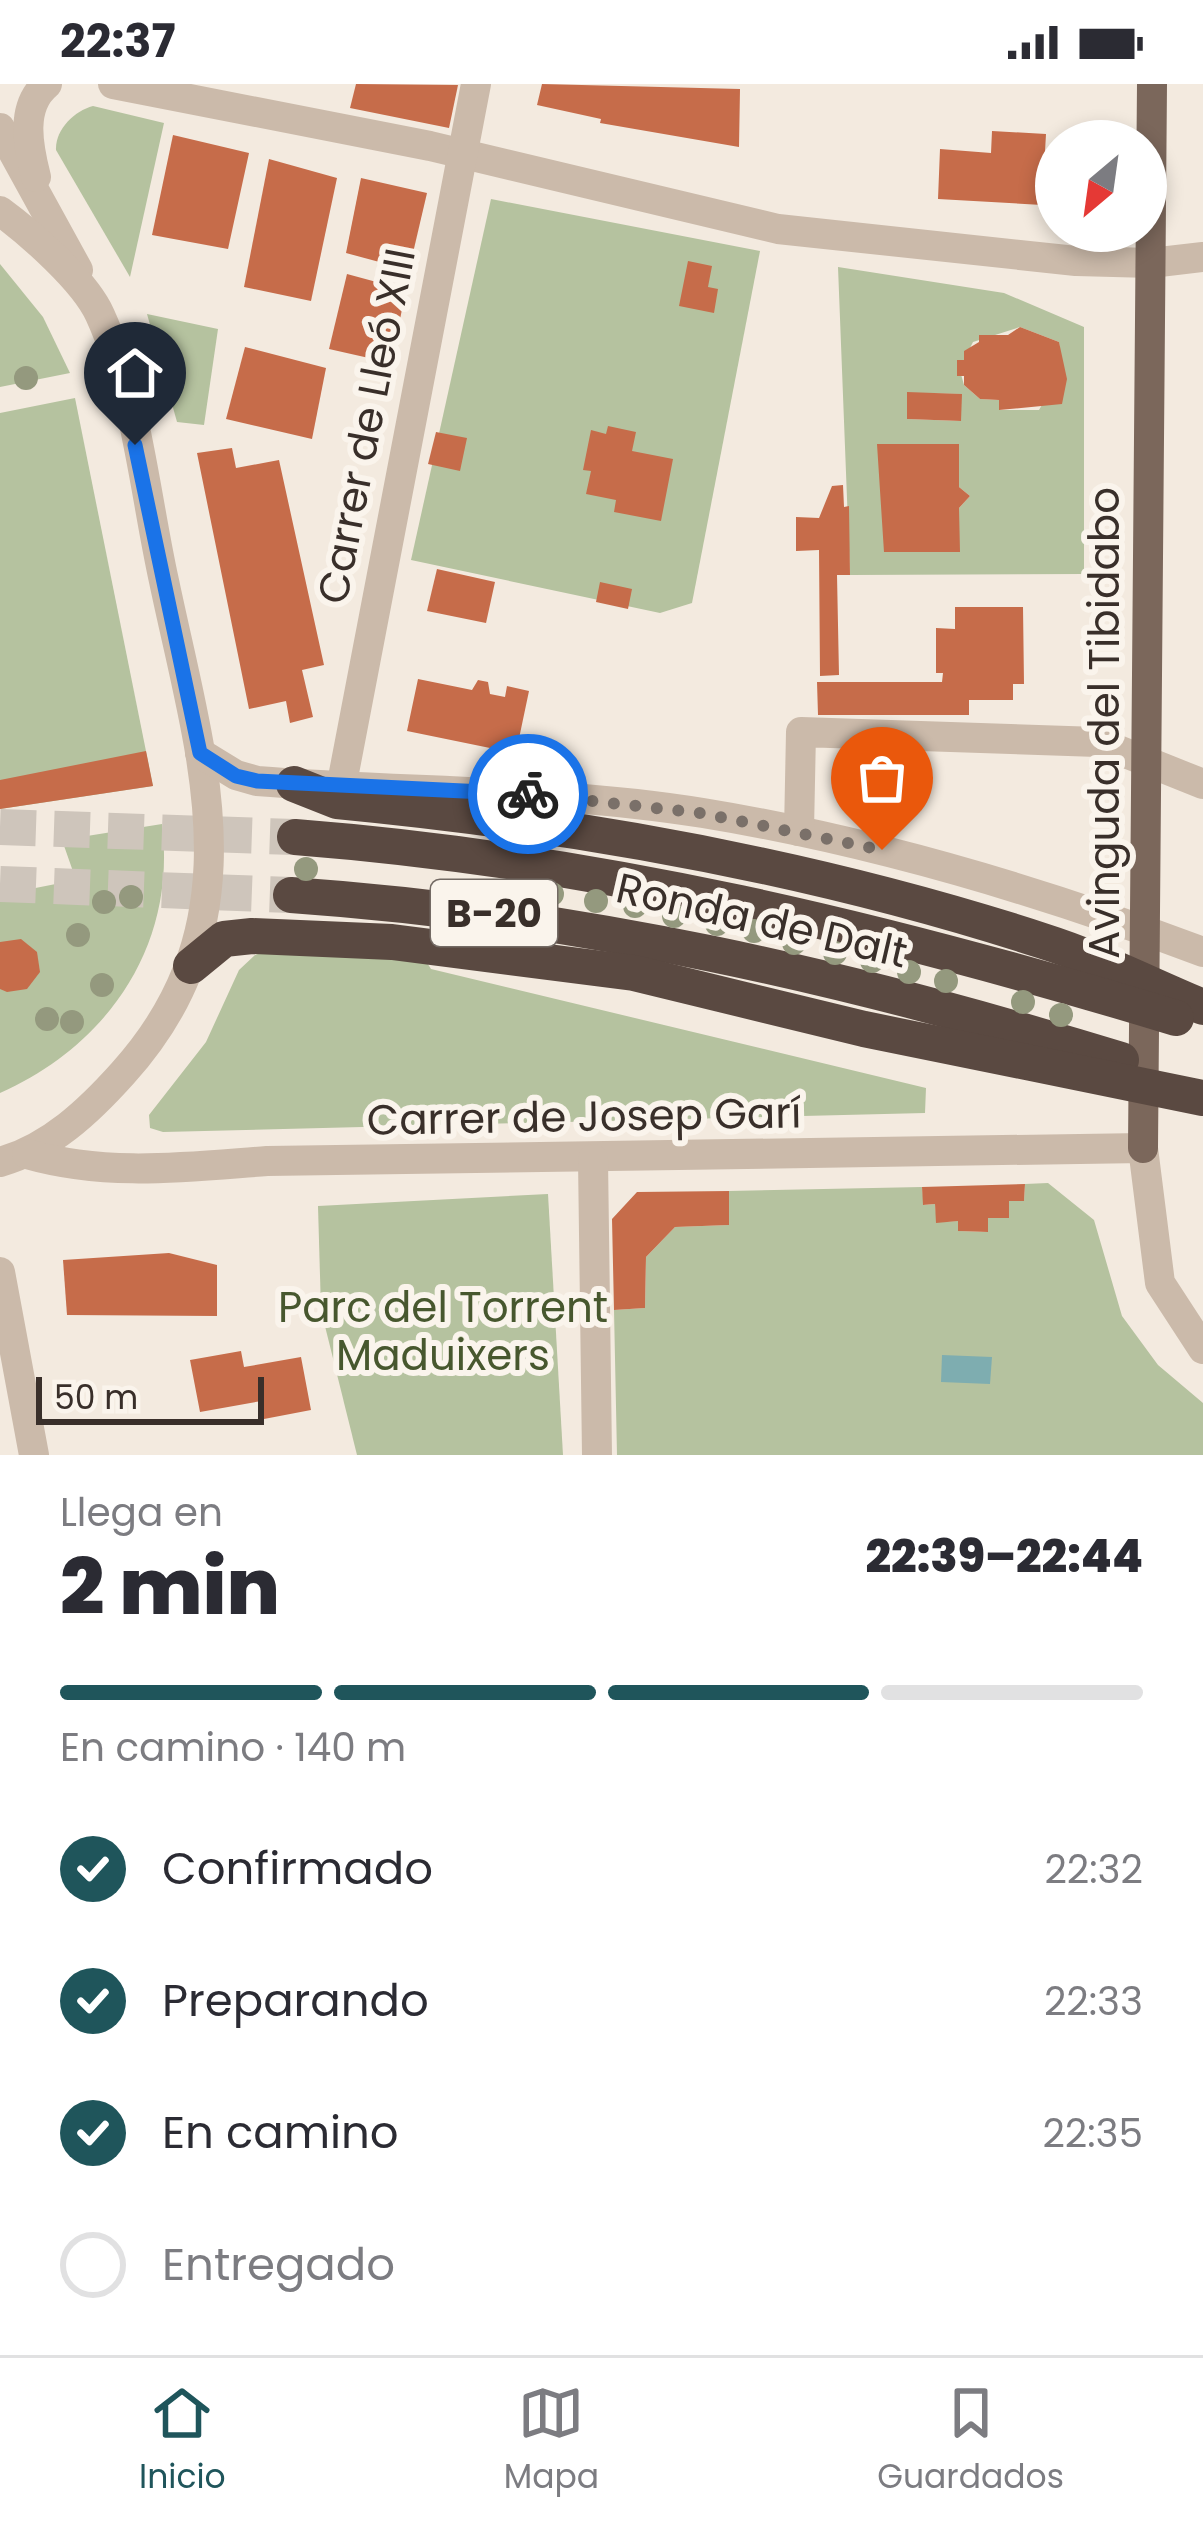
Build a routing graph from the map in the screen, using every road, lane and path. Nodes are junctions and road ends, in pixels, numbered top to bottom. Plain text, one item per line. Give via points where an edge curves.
1 (47, 84) edge
2 (113, 84) edge
3 (476, 84) edge
4 (1151, 84) edge
5 (0, 128) edge
6 (460, 153) junction
7 (42, 200) junction
8 (0, 211) edge
9 (1203, 257) edge
10 (1151, 263) junction
11 (99, 311) junction
12 (200, 753) junction
13 (1146, 758) junction
14 (342, 783) junction
15 (294, 784) junction
16 (1203, 784) edge
17 (799, 831) junction
18 (295, 837) tunnel mouth
19 (291, 895) tunnel mouth
20 (1144, 943) junction
21 (1203, 952) edge
22 (191, 966) junction
23 (1203, 1007) edge
24 (1203, 1026) edge
25 (1203, 1085) edge
26 (1203, 1098) edge
27 (1143, 1148) junction
28 (14, 1158) edge
29 (593, 1159) junction
30 (0, 1272) edge
31 (1203, 1349) edge
32 (9, 1385) edge
33 (34, 1455) edge
34 (597, 1455) edge

1 - 7 street via 32,101 29,122
2 - 6 street
3 - 6 street, Carrer de Lleó XIII
4 - 10 main road, Avinguda del Tibidabo
5 - 7 street
6 - 10 street via 778,229
6 - 14 street, Carrer de Lleó XIII
7 - 11 street
8 - 11 street
9 - 10 street
10 - 13 main road, Avinguda del Tibidabo
11 - 12 street
12 - 15 street via 236,776
12 - 22 street via 212,863
13 - 16 street
13 - 17 street via 1098,742 801,732
13 - 20 main road, Avinguda del Tibidabo
14 - 15 street
14 - 17 street via 559,796
15 - 23 highway via 337,802 673,845 895,896 1048,942
17 - 20 street via 967,873
18 - 24 highway, Ronda de Dalt / B-20 via 491,856 742,900
19 - 25 highway, Ronda de Dalt / B-20 via 562,922 694,948 907,998
20 - 21 street
20 - 27 main road, Avinguda del Tibidabo
22 - 26 highway via 224,939 252,936 392,942 634,973
22 - 28 street via 135,1060 101,1097
27 - 29 street, Carrer de Josep Garí
27 - 31 street, Avinguda del Tibidabo via 1160,1283
28 - 29 street, Carrer de Josep Garí via 130,1171 268,1161
29 - 34 street
30 - 32 street
32 - 33 street

